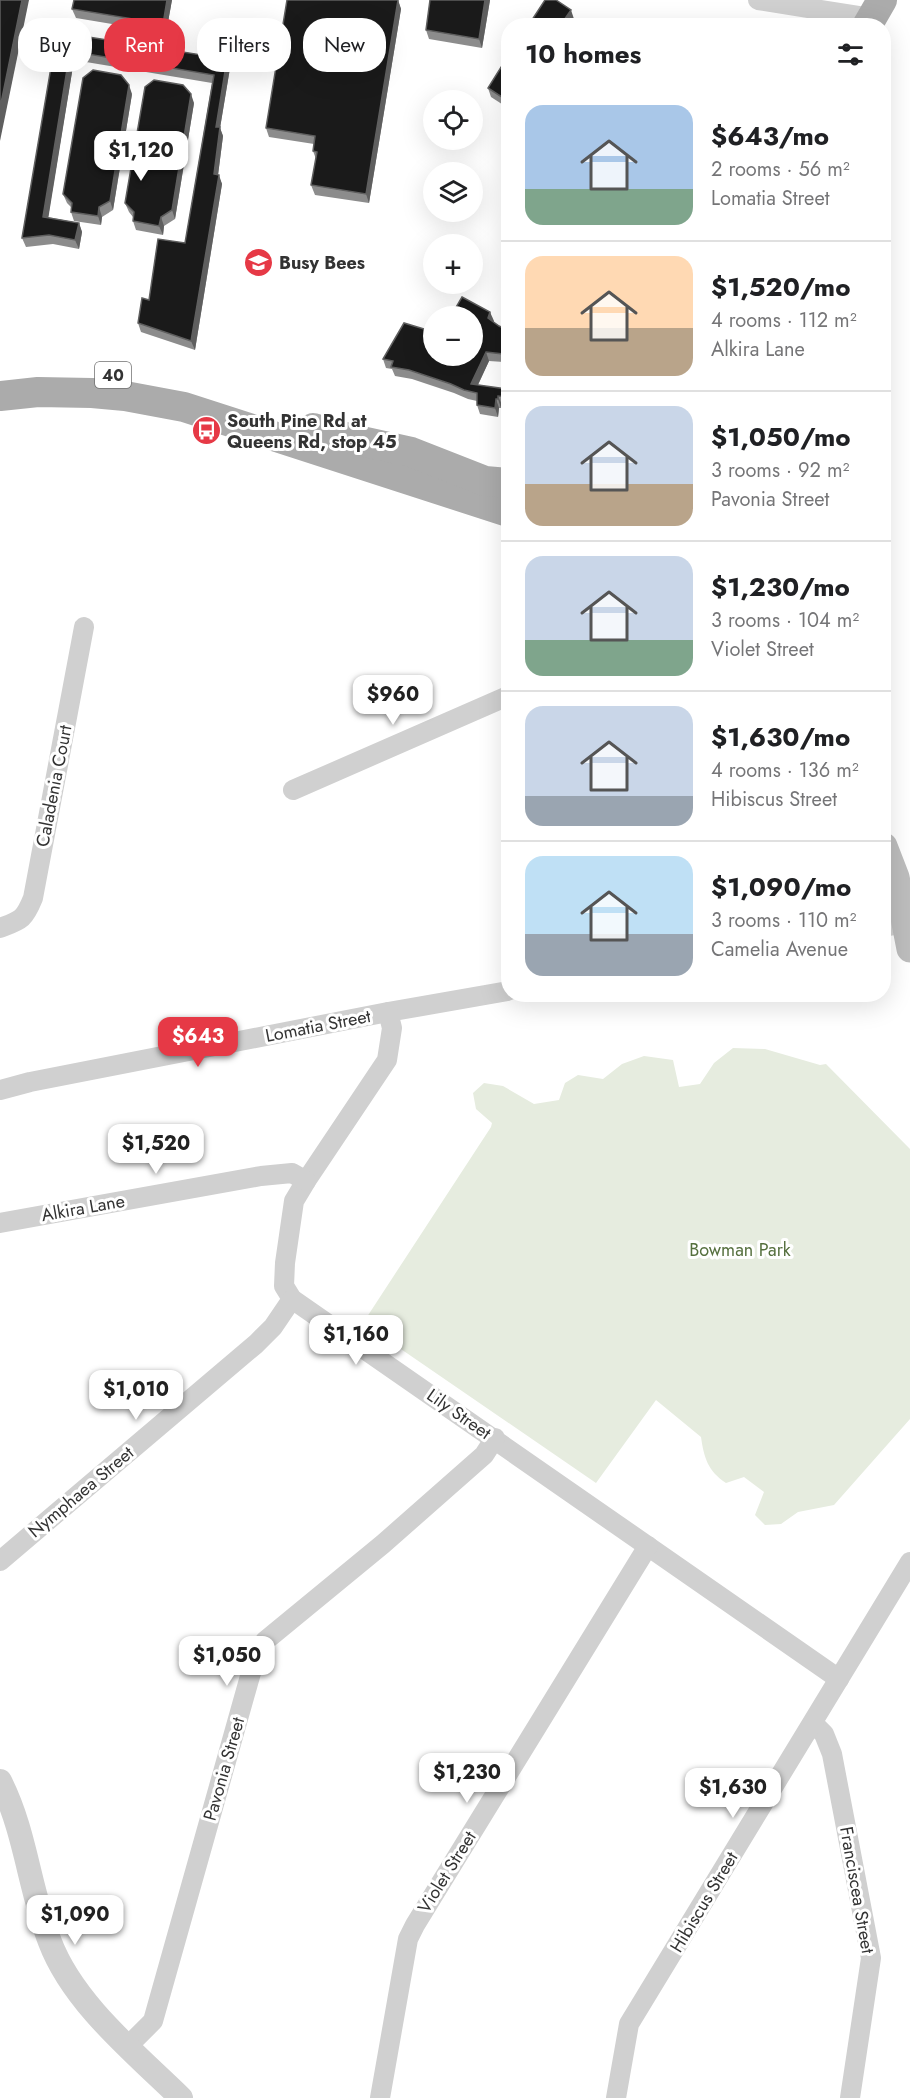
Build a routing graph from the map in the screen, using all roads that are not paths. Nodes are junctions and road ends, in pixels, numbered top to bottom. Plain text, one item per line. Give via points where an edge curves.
1 (758, 0) edge
2 (873, 14) edge
3 (0, 376) edge
4 (0, 396) edge
5 (501, 482) edge
6 (501, 510) edge
7 (84, 627) dead end
8 (501, 699) edge
9 (293, 790) dead end
10 (891, 864) edge
11 (904, 926) edge
12 (0, 928) edge
13 (501, 992) edge
14 (388, 1012) junction
15 (0, 1090) edge
16 (306, 1181) junction
17 (0, 1223) edge
18 (292, 1299) junction
19 (495, 1438) junction
20 (648, 1546) junction
21 (0, 1561) edge
22 (910, 1562) edge
23 (838, 1679) junction
24 (813, 1723) junction
25 (0, 1781) edge
26 (128, 2046) junction
27 (181, 2098) edge
28 (380, 2098) edge
29 (616, 2098) edge
30 (850, 2098) edge

1 - 2 street
3 - 5 main road, 40 via 96,373 166,382 352,439 411,452 484,481
4 - 6 main road, 40 via 92,393 184,407
7 - 12 street, Caladenia Court via 33,898 20,921
8 - 9 street
10 - 11 main road
13 - 14 street
14 - 15 street, Lomatia Street
14 - 16 street via 392,1028 387,1060
16 - 17 street, Alkira Lane via 292,1173 261,1176
16 - 18 street via 294,1201 285,1263 284,1286
18 - 19 street, Lily Street
18 - 21 street, Nymphaea Street via 256,1344
19 - 20 street, Lily Street
19 - 26 street, Pavonia Street via 484,1455 265,1641 254,1662 153,2021
20 - 23 street, Lily Street
20 - 28 street, Violet Street via 415,1924 408,1939
22 - 23 street, Hibiscus Street
23 - 24 street, Hibiscus Street
24 - 29 street, Hibiscus Street via 629,2024
24 - 30 street, Franciscea Street via 824,1734 832,1754 871,1958
25 - 26 street via 18,1824 50,1943 74,1985
26 - 27 street

